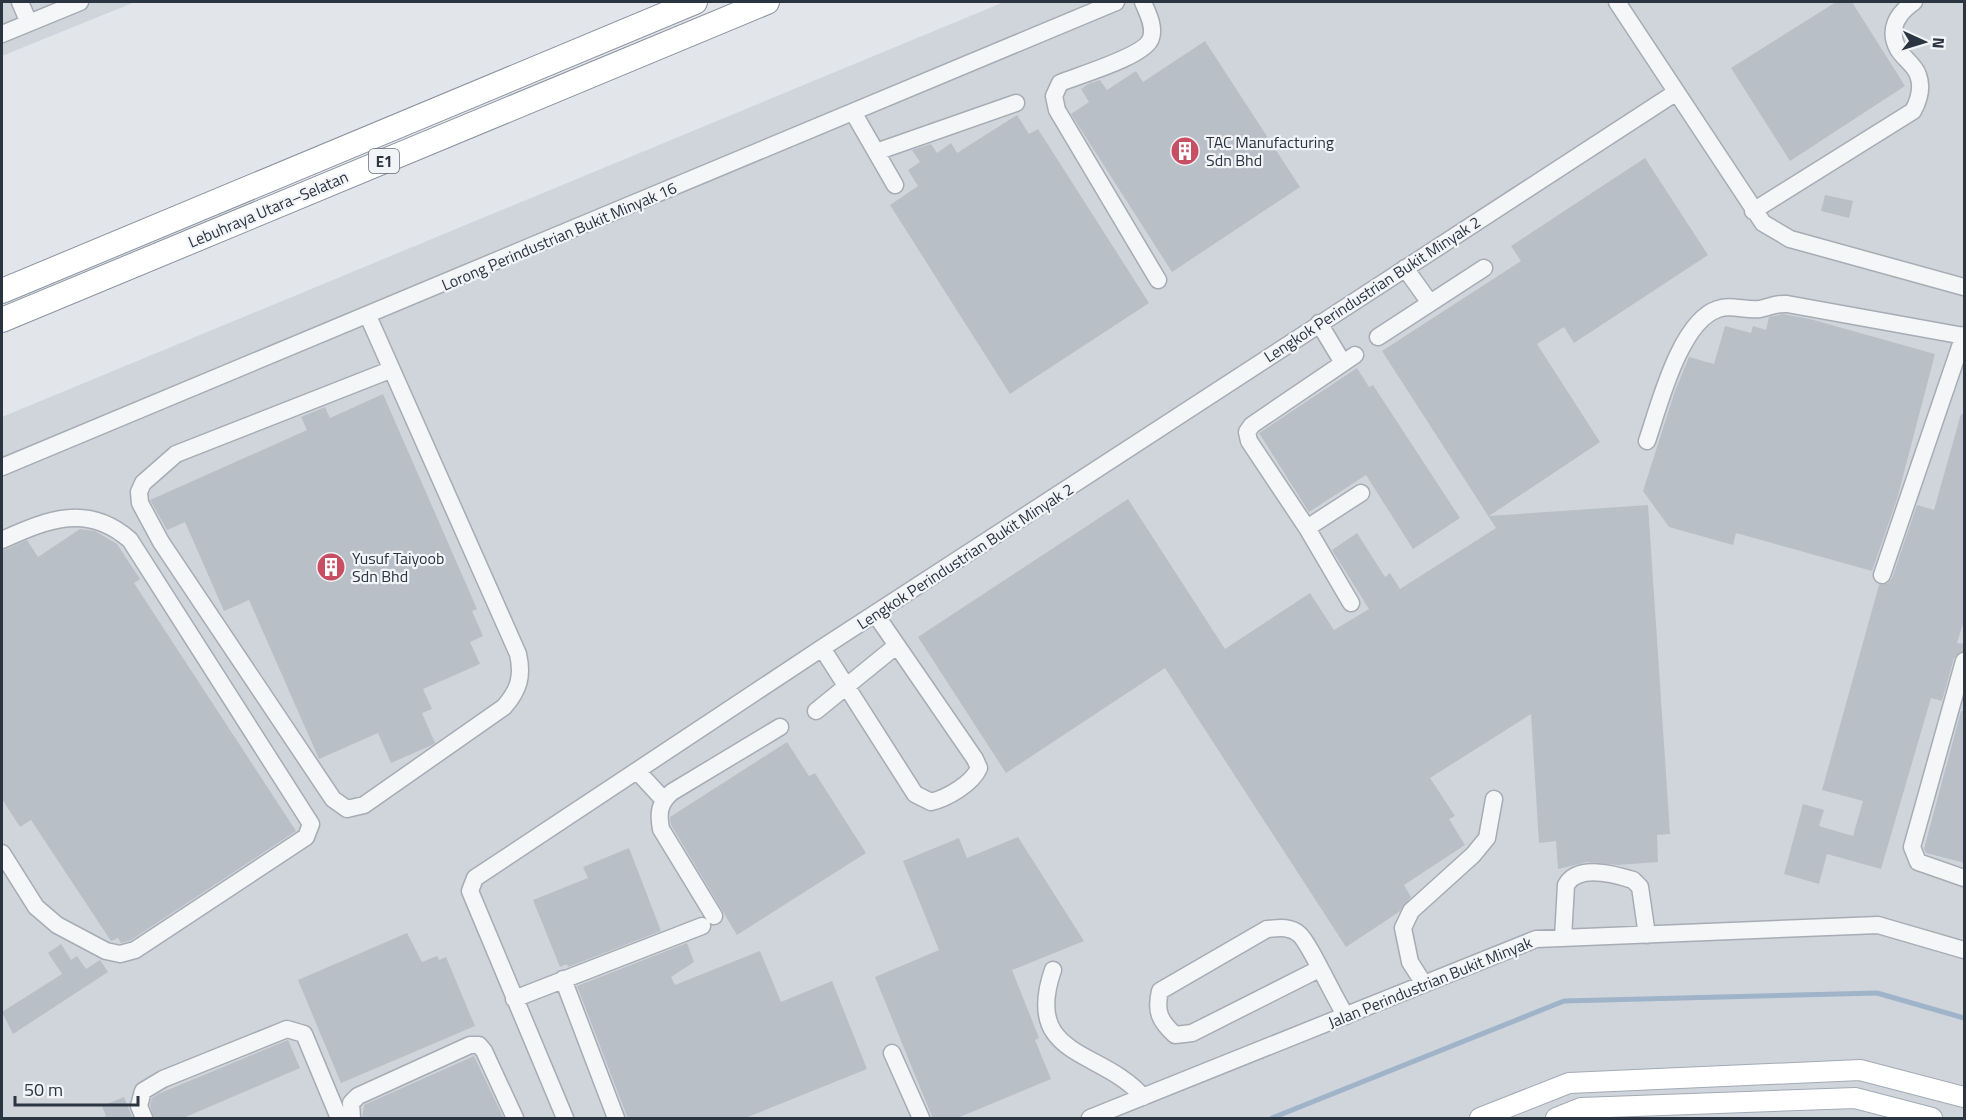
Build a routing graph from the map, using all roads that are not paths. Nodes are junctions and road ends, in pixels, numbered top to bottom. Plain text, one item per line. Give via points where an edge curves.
1 (20, 2) edge
2 (80, 2) edge
3 (695, 2) edge
4 (767, 2) edge
5 (1116, 2) edge
6 (1143, 2) edge
7 (1617, 2) edge
8 (1914, 2) edge
9 (29, 23) junction
10 (2, 34) edge
11 (1675, 93) junction
12 (1016, 103) dead end
13 (853, 112) junction
14 (876, 152) junction
15 (895, 185) dead end
16 (1753, 212) junction
17 (1405, 268) junction
18 (1484, 268) dead end
19 (1158, 280) dead end
20 (1965, 287) edge
21 (2, 291) edge
22 (1430, 303) junction
23 (368, 316) junction
24 (2, 320) edge
25 (1319, 323) junction
26 (1964, 335) edge
27 (1378, 337) dead end
28 (390, 370) junction
29 (1647, 441) dead end
30 (2, 467) edge
31 (1362, 493) dead end
32 (1307, 528) junction
33 (2, 540) edge
34 (1882, 575) dead end
35 (1351, 603) dead end
36 (876, 615) junction
37 (896, 646) junction
38 (822, 648) junction
39 (1965, 660) edge
40 (847, 686) junction
41 (816, 711) dead end
42 (780, 727) dead end
43 (638, 772) junction
44 (663, 799) junction
45 (1494, 800) dead end
46 (2, 853) edge
47 (1965, 878) edge
48 (1647, 935) junction
49 (1563, 938) junction
50 (1965, 950) edge
51 (1319, 969) junction
52 (1053, 970) dead end
53 (563, 979) junction
54 (1424, 984) junction
55 (514, 999) junction
56 (1346, 1016) junction
57 (892, 1053) dead end
58 (1143, 1097) junction
59 (1965, 1097) edge
60 (144, 1119) edge
61 (339, 1119) edge
62 (352, 1119) edge
63 (515, 1119) edge
64 (565, 1119) edge
65 (616, 1119) edge
66 (921, 1119) edge
67 (1090, 1119) edge
68 (1480, 1119) edge
69 (1556, 1119) edge
70 (1932, 1119) edge

1 - 9 street
2 - 9 street
3 - 21 highway, Lebuhraya Utara–Selatan / E1
4 - 24 highway, Lebuhraya Utara–Selatan / E1
5 - 13 street, Lorong Perindustrian Bukit Minyak 16
6 - 19 street via 1153,29 1151,40 1141,51 1060,82 1054,96 1057,110
7 - 11 street
8 - 16 street via 1899,12 1894,30 1897,48 1918,75 1920,97 1913,111
9 - 10 street
11 - 16 street
11 - 17 street, Lengkok Perindustrian Bukit Minyak 2
12 - 14 street
13 - 14 street
13 - 23 street, Lorong Perindustrian Bukit Minyak 16
14 - 15 street
16 - 20 street via 1769,228 1790,239
17 - 22 street
17 - 25 street, Lengkok Perindustrian Bukit Minyak 2
18 - 22 street
22 - 27 street
23 - 28 street
23 - 30 street, Lorong Perindustrian Bukit Minyak 16
25 - 32 street via 1349,359 1252,424 1247,432 1249,441
25 - 36 street, Lengkok Perindustrian Bukit Minyak 2
26 - 29 street via 1787,304 1758,309 1721,307 1709,312 1678,350
26 - 34 street
28 - 28 street via 176,454 143,483 139,492 140,503 161,542 333,799 347,809 364,805 504,707 520,683 518,654
31 - 32 street
32 - 35 street
33 - 46 street via 35,525 81,516 117,528 130,540 311,824 306,837 135,950 120,954 106,951 57,925 36,907
36 - 37 street
36 - 38 street, Lengkok Perindustrian Bukit Minyak 2
37 - 40 street
37 - 40 street via 975,759 975,777 940,800 922,800
38 - 40 street
38 - 43 street, Lengkok Perindustrian Bukit Minyak 2
39 - 47 street via 1912,847 1918,862
40 - 41 street
42 - 44 street
43 - 44 street
43 - 55 street, Lengkok Perindustrian Bukit Minyak 2 via 475,878 470,891
44 - 53 street via 658,814 661,829 708,921
45 - 54 street via 1487,838 1411,911 1403,928 1410,962
48 - 49 street, Jalan Perindustrian Bukit Minyak
48 - 49 street via 1640,887 1633,880 1579,873 1569,878 1566,885
48 - 50 street, Jalan Perindustrian Bukit Minyak via 1878,925
49 - 54 street, Jalan Perindustrian Bukit Minyak via 1536,939
51 - 51 street via 1300,934 1284,927 1267,929 1160,991 1156,1007 1161,1022 1175,1035 1192,1033
51 - 56 street
52 - 58 street via 1045,1008 1051,1027 1066,1047 1126,1078
53 - 55 street
53 - 65 street
54 - 56 street, Jalan Perindustrian Bukit Minyak
55 - 64 street, Lengkok Perindustrian Bukit Minyak 2
56 - 58 street, Jalan Perindustrian Bukit Minyak
57 - 66 street
58 - 67 street, Jalan Perindustrian Bukit Minyak
59 - 68 main road via 1860,1070 1569,1083
60 - 61 street via 139,1106 143,1091 163,1079 287,1029 304,1034
62 - 63 street via 351,1103 358,1096 470,1045 479,1045 484,1051
69 - 70 main road via 1581,1108 1855,1098

